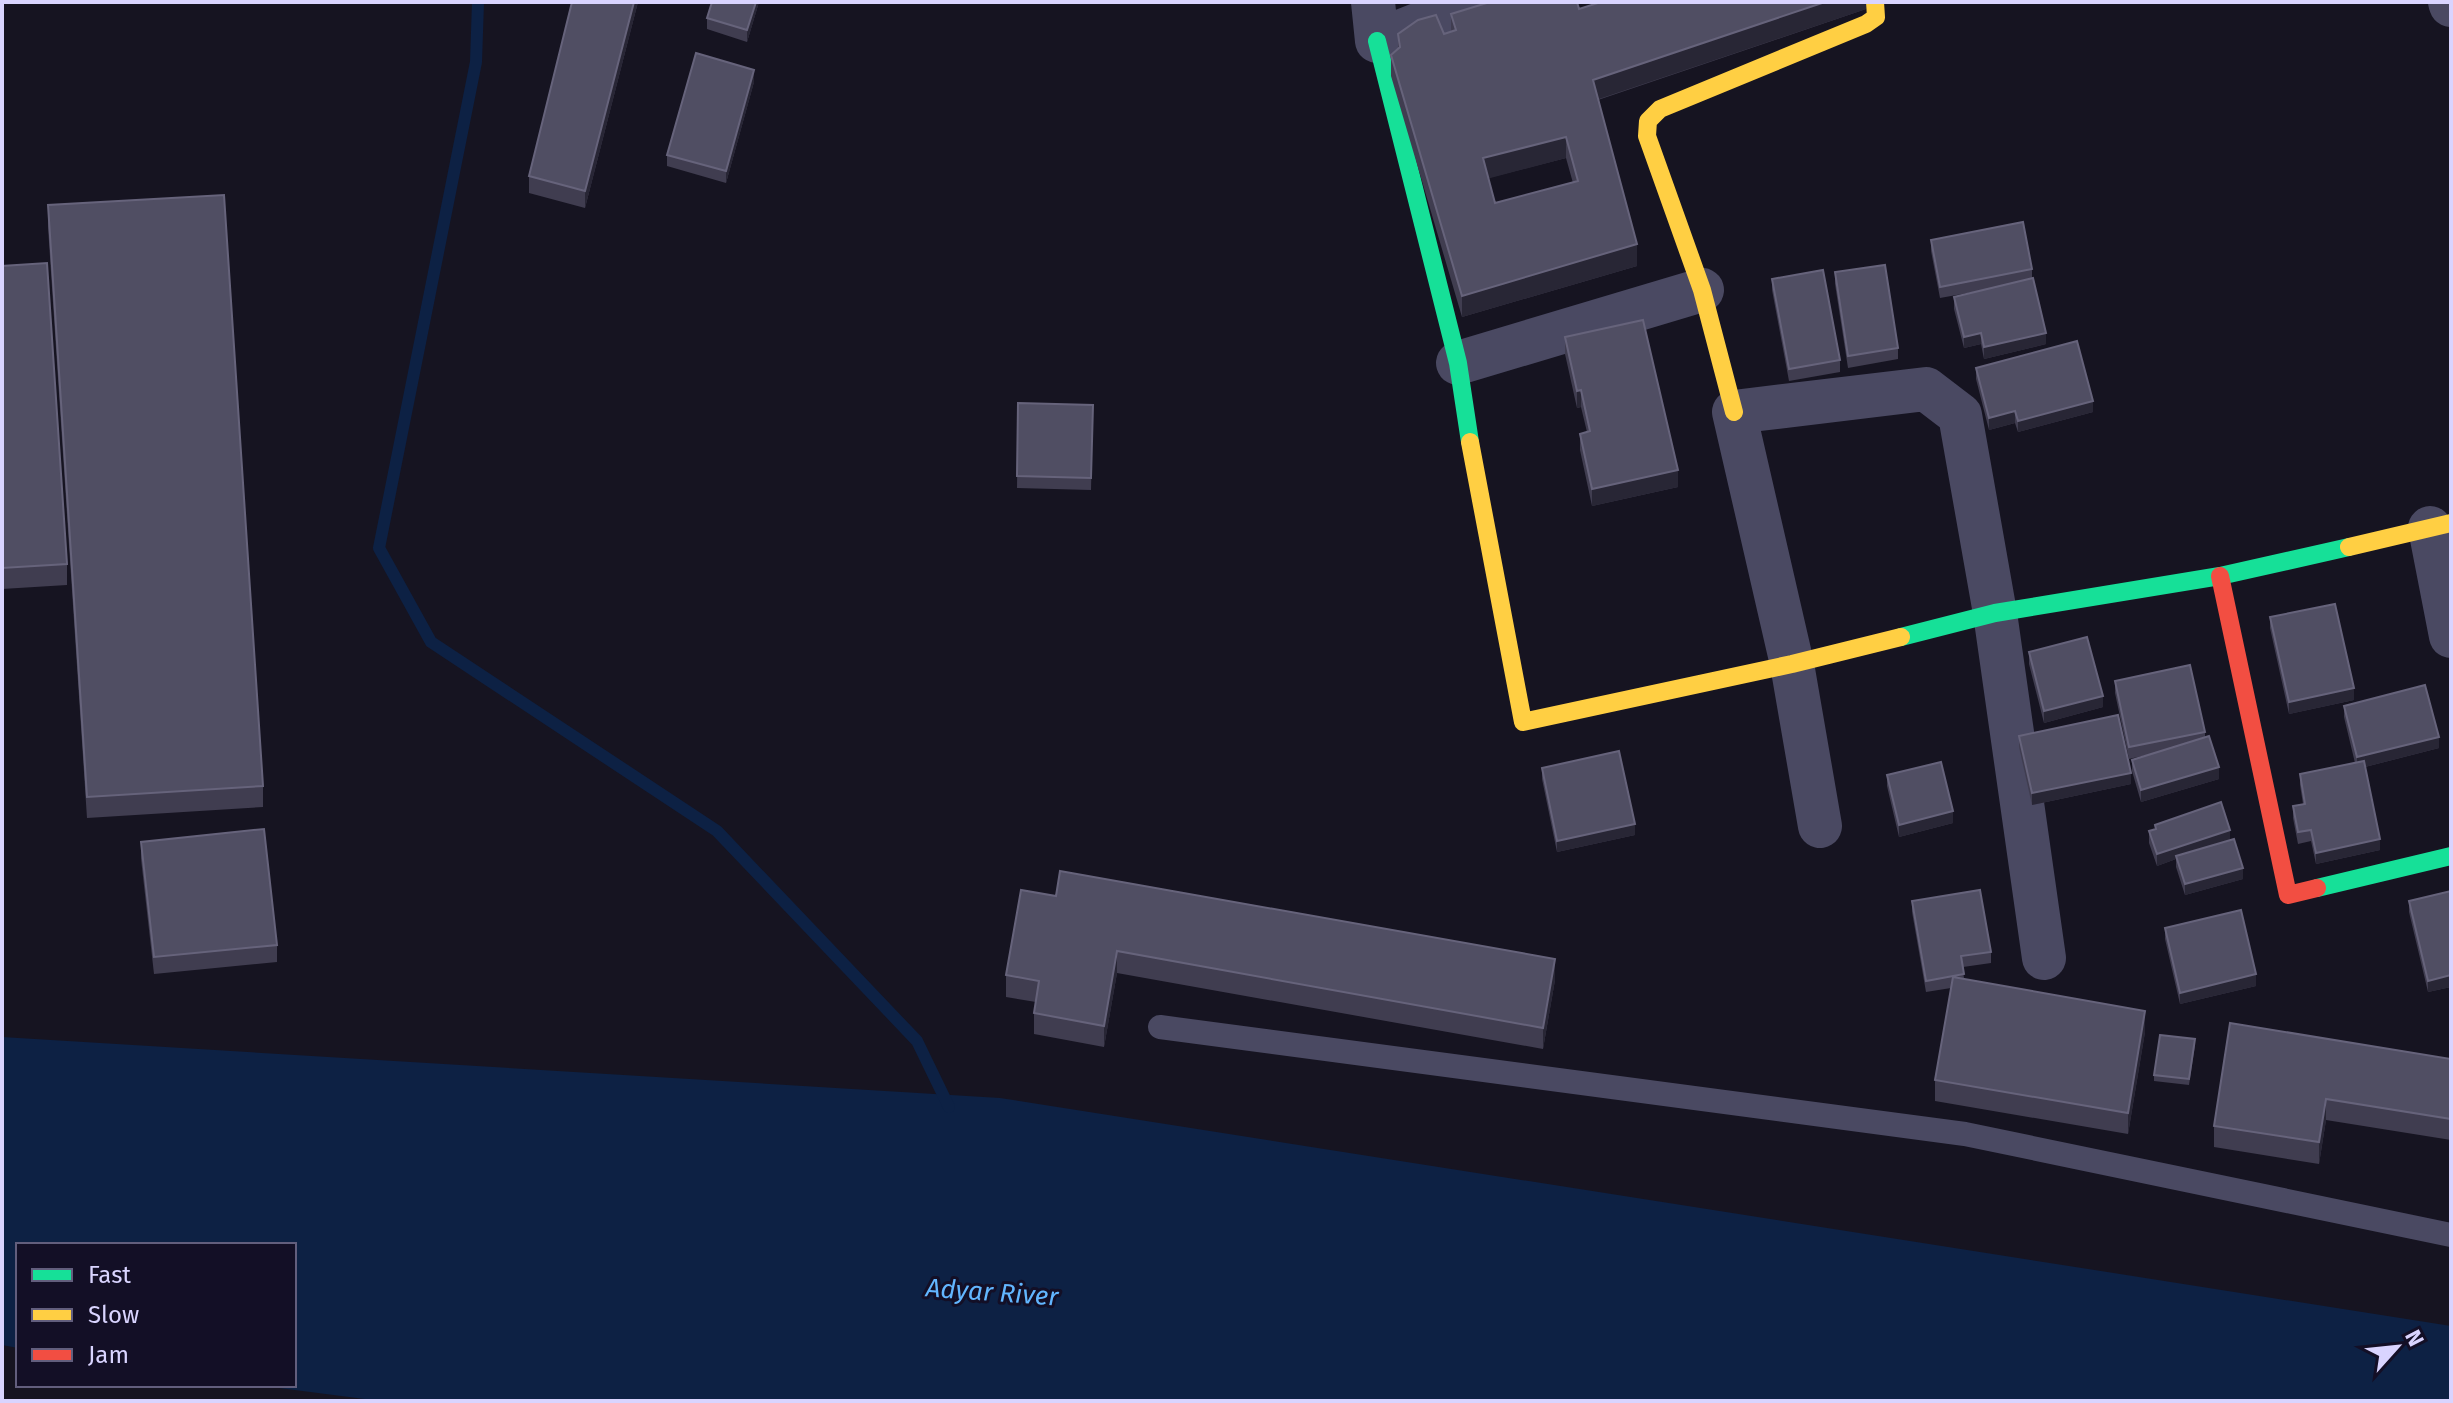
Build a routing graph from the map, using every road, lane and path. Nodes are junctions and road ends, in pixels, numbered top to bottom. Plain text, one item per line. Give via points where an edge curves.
1 (1475, 2) edge
2 (1875, 2) edge
3 (1375, 21) edge
4 (1702, 290) junction
5 (1458, 363) junction
6 (1734, 412) junction
7 (2440, 526) edge
8 (2220, 576) junction
9 (1995, 613) junction
10 (2451, 636) edge
11 (1792, 664) junction
12 (1820, 826) dead end
13 (2451, 856) edge
14 (2044, 958) dead end
15 (1160, 1027) dead end
16 (2451, 1235) edge

1 - 3 street
2 - 4 street via 1876,17 1866,24 1660,109 1648,121 1647,136
3 - 5 street
4 - 5 street
4 - 6 street
5 - 11 street via 1523,722
6 - 9 street via 1926,389 1960,415
6 - 11 street
7 - 8 street
7 - 10 street
8 - 9 street
8 - 13 street via 2288,895
9 - 11 street
9 - 14 street
11 - 12 street
15 - 16 lane via 1965,1134

